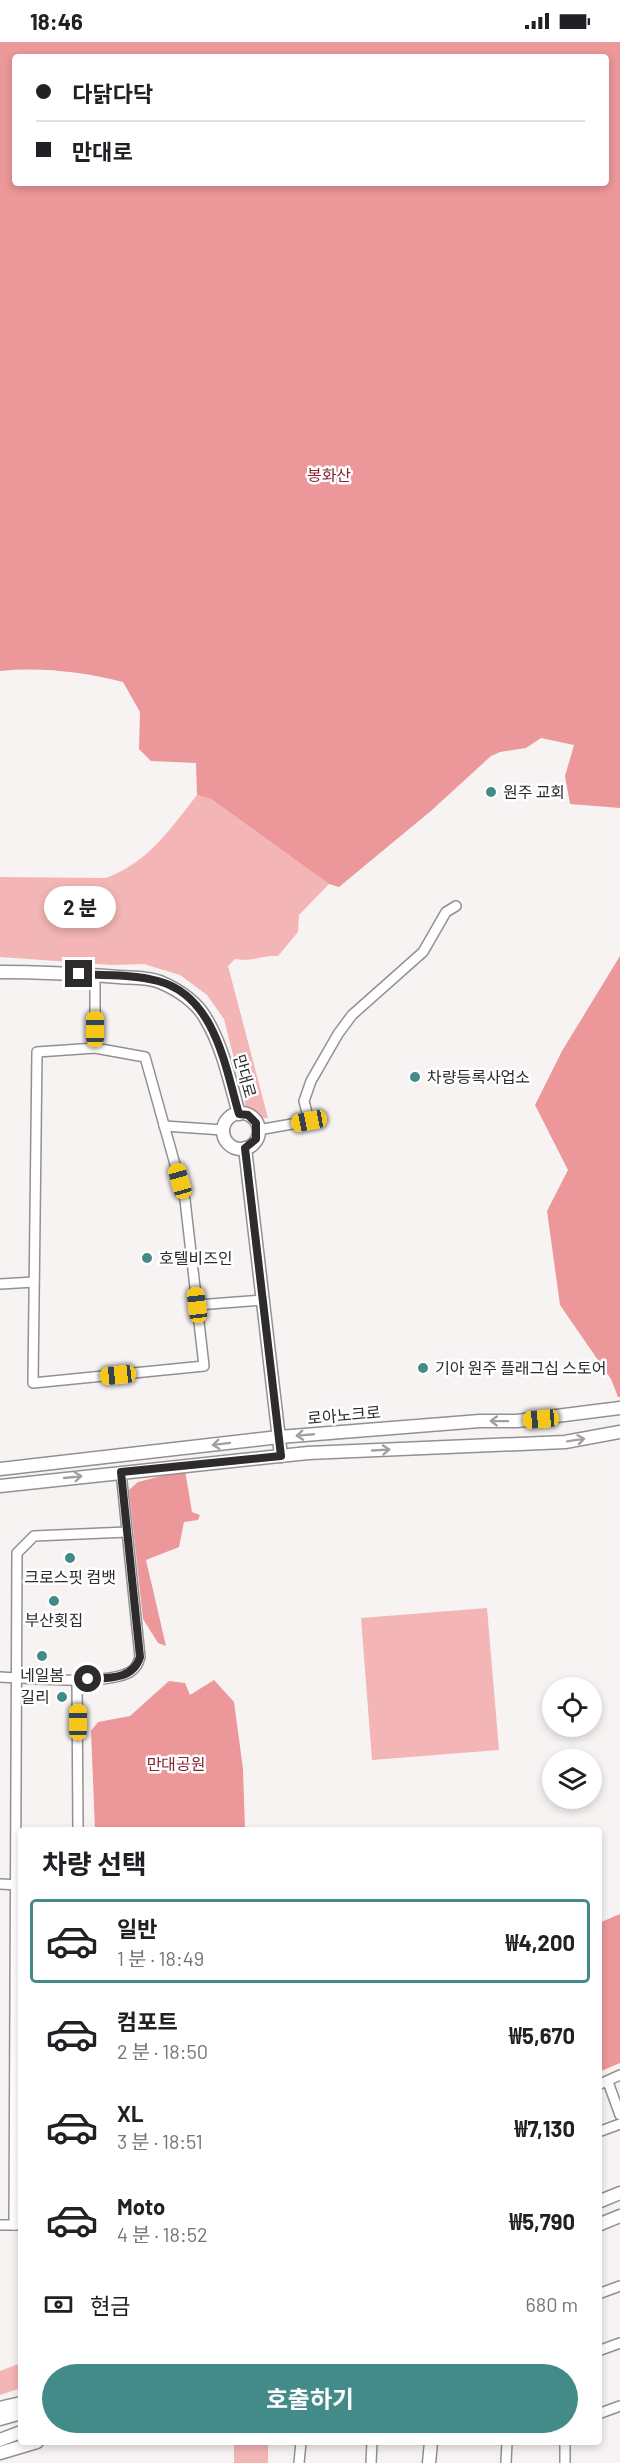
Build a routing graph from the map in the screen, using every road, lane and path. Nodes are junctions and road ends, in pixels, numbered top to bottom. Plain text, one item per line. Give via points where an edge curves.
1 (456, 906) dead end
2 (0, 972) edge
3 (23, 972) junction
4 (95, 975) junction
5 (0, 981) edge
6 (95, 1048) junction
7 (239, 1114) junction
8 (164, 1126) junction
9 (223, 1130) junction
10 (258, 1130) junction
11 (245, 1148) junction
12 (34, 1282) junction
13 (0, 1284) edge
14 (264, 1300) junction
15 (197, 1305) junction
16 (620, 1408) edge
17 (620, 1432) edge
18 (279, 1437) junction
19 (281, 1456) junction
20 (0, 1467) edge
21 (121, 1472) junction
22 (0, 1487) edge
23 (127, 1532) junction
24 (0, 1677) edge
25 (16, 1678) junction
26 (77, 1679) junction
27 (78, 1827) edge
28 (0, 1884) edge
29 (18, 1885) edge
30 (18, 1945) edge
31 (18, 2008) edge
32 (18, 2065) edge
33 (620, 2075) edge
34 (603, 2084) edge
35 (620, 2115) edge
36 (18, 2124) edge
37 (620, 2124) edge
38 (602, 2131) edge
39 (620, 2193) edge
40 (602, 2200) edge
41 (620, 2216) edge
42 (602, 2223) edge
43 (0, 2225) edge
44 (17, 2225) edge
45 (620, 2286) edge
46 (602, 2293) edge
47 (620, 2343) edge
48 (602, 2349) edge
49 (18, 2404) edge
50 (620, 2406) edge
51 (0, 2408) edge
52 (602, 2413) edge
53 (18, 2414) edge
54 (0, 2419) edge
55 (18, 2433) edge
56 (0, 2440) edge
57 (27, 2445) edge
58 (300, 2445) edge
59 (372, 2445) edge
60 (431, 2445) edge
61 (507, 2445) edge
62 (565, 2445) edge
63 (0, 2453) edge
64 (299, 2463) edge
65 (371, 2463) edge
66 (429, 2463) edge
67 (506, 2463) edge
68 (565, 2463) edge

1 - 10 street via 446,912 423,952 352,1015 338,1034 304,1101 309,1121
2 - 3 street, 만대로
3 - 4 street, 만대로
3 - 5 street
4 - 6 street
4 - 7 street, 만대로 via 159,981 195,1004 221,1050
6 - 8 street via 145,1058
6 - 12 street via 37,1052
7 - 9 street via 226,1121
7 - 10 street via 253,1118
8 - 9 street
8 - 15 street via 185,1200
9 - 11 street via 228,1143 237,1149
10 - 11 street via 256,1139
11 - 14 street
12 - 13 street
12 - 15 street via 33,1383 204,1366
14 - 15 street
14 - 18 street
16 -> 18 street, 로아노크로 via 517,1421 480,1420
19 -> 17 street via 565,1442
18 - 19 street
18 -> 20 street, 로아노크로
19 - 21 street
22 -> 21 street
21 - 23 street
23 - 25 street via 34,1536 17,1553
23 - 26 street via 140,1657 137,1666 113,1678
24 - 25 street
25 - 26 street
25 - 29 street
26 - 27 street
28 - 29 street
29 - 30 street
30 - 31 street
31 - 32 street
32 - 36 street
33 - 34 street
34 - 35 street
36 - 44 street
37 - 38 street
39 - 40 street
41 - 42 street
43 - 44 street
45 - 46 street
47 - 48 street
49 - 51 street
50 - 52 street
53 - 54 street
55 - 56 street
57 - 63 street
58 - 64 street
59 - 65 street
60 - 66 street
61 - 67 street
62 - 68 street

